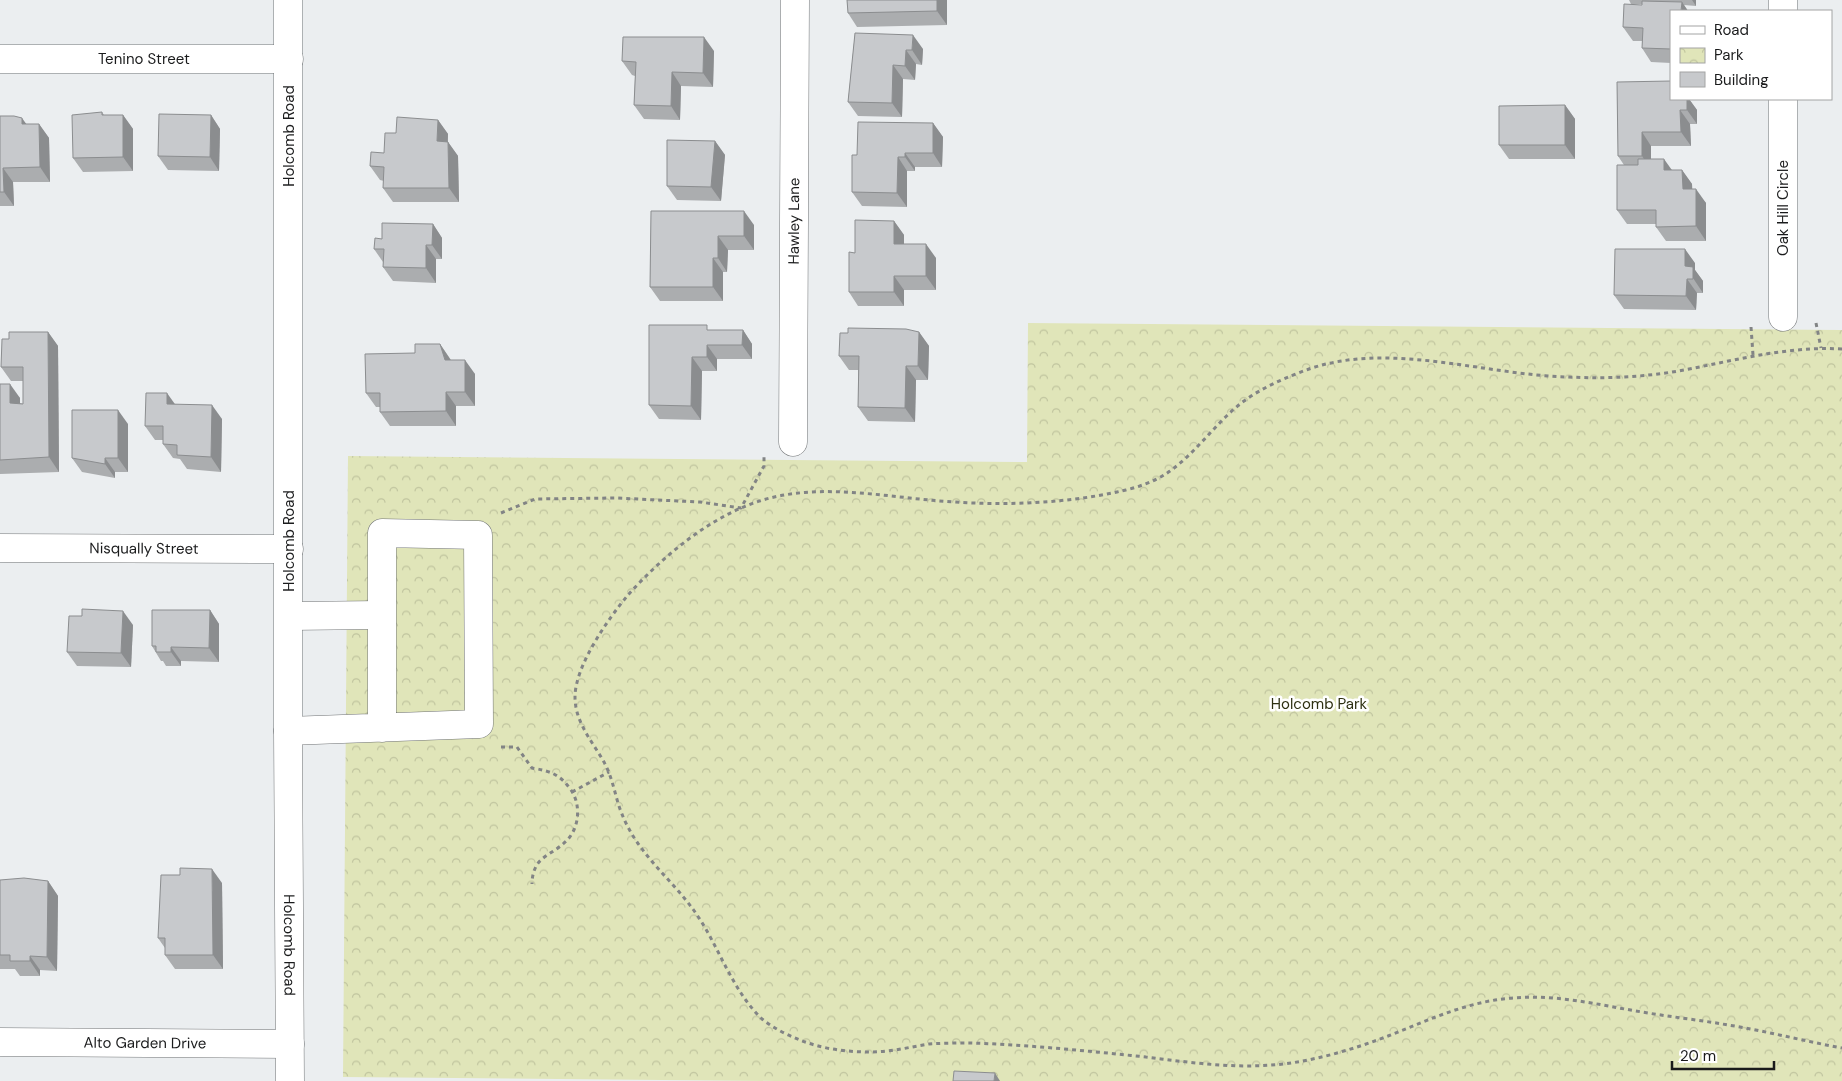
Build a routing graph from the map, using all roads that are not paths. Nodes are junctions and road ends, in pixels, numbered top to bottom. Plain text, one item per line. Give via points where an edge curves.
1 (288, 0) edge
2 (795, 0) edge
3 (0, 58) edge
4 (288, 59) junction
5 (1783, 100) edge
6 (1783, 317) dead end
7 (793, 442) dead end
8 (0, 548) edge
9 (288, 549) junction
10 (381, 615) junction
11 (288, 616) junction
12 (382, 728) junction
13 (288, 731) junction
14 (0, 1042) edge
15 (290, 1044) junction
16 (290, 1081) edge

1 - 4 street, Holcomb Road
2 - 7 street, Hawley Lane
3 - 4 street, Tenino Street
4 - 9 street, Holcomb Road
5 - 6 street, Oak Hill Circle
8 - 9 street, Nisqually Street
9 - 11 street, Holcomb Road
10 - 11 street
10 - 12 street
10 - 12 street via 382,533 478,534 479,724
11 - 13 street, Holcomb Road
12 - 13 street
13 - 15 street, Holcomb Road
14 - 15 street, Alto Garden Drive
15 - 16 street, Holcomb Road

